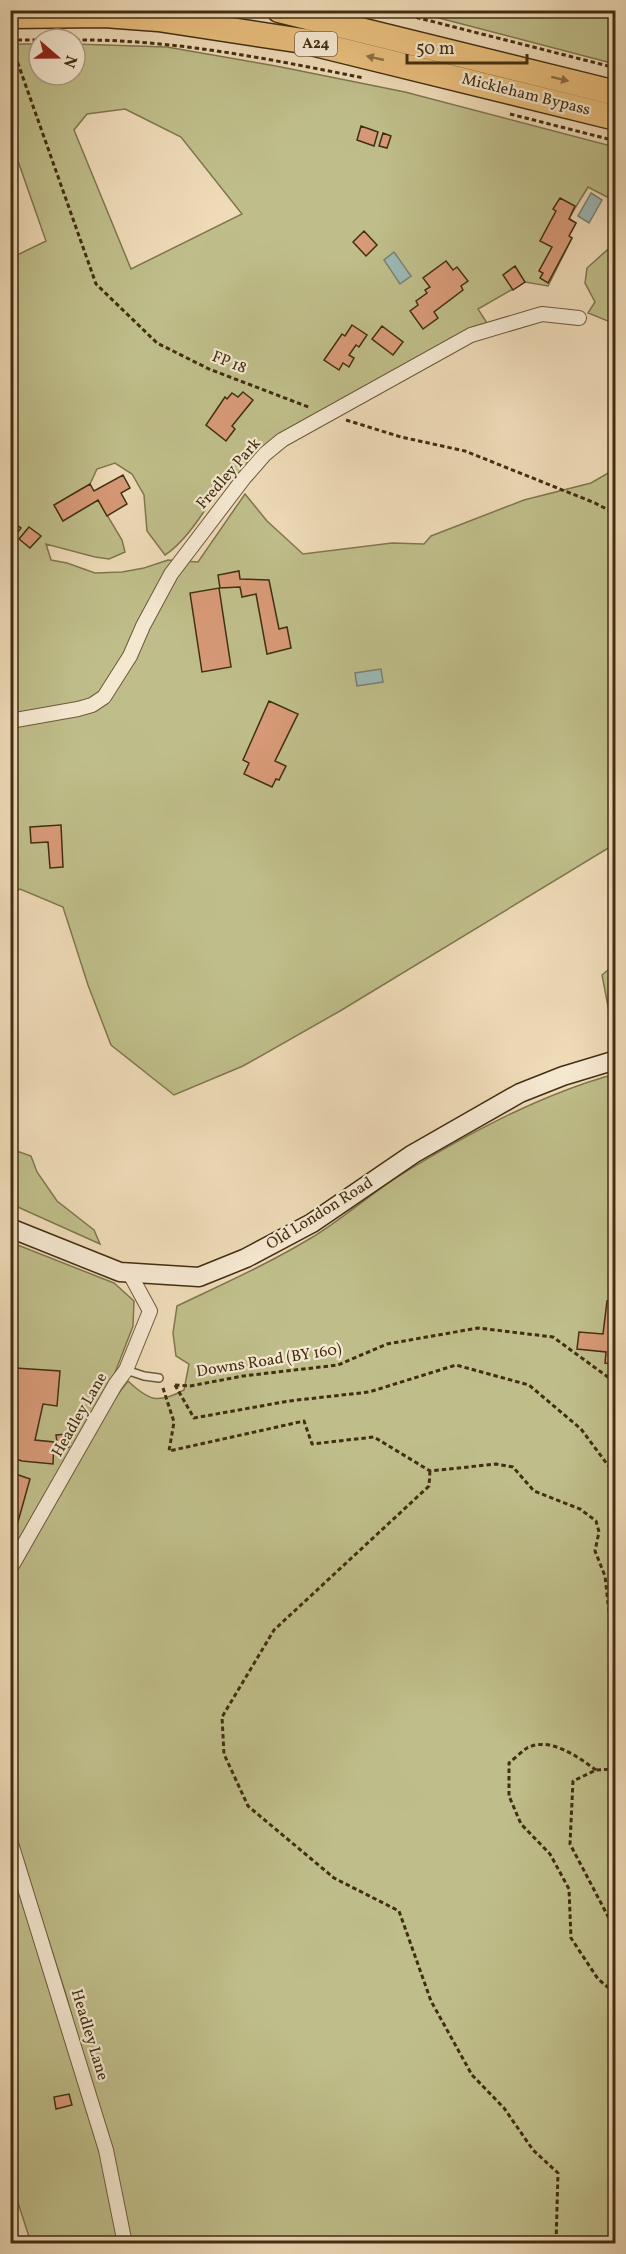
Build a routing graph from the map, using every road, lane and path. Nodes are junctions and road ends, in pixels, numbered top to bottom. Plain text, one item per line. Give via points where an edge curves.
1 (279, 10) edge
2 (387, 10) edge
3 (10, 16) edge
4 (27, 40) edge
5 (10, 41) edge
6 (87, 41) edge
7 (615, 68) edge
8 (372, 80) dead end
9 (615, 93) edge
10 (507, 113) dead end
11 (615, 118) edge
12 (615, 141) edge
13 (579, 318) dead end
14 (331, 414) junction
15 (615, 514) edge
16 (10, 721) edge
17 (615, 1060) edge
18 (10, 1228) edge
19 (130, 1274) junction
20 (126, 1370) junction
21 (159, 1378) junction
22 (615, 1383) edge
23 (175, 1384) junction
24 (430, 1471) junction
25 (615, 1476) edge
26 (10, 1569) edge
27 (615, 1639) edge
28 (615, 1769) edge
29 (596, 1770) junction
30 (10, 1840) edge
31 (615, 1941) edge
32 (615, 1994) edge
33 (125, 2244) edge
34 (556, 2244) edge

1 -> 9 highway, Mickleham Bypass / A24
2 - 7 path
11 -> 3 highway, Mickleham Bypass / A24 via 303,41 158,19
4 - 5 path
5 - 14 path, FP 18 via 96,284 157,343 209,369
6 - 8 path via 179,45
10 - 12 path
13 - 14 street, Fredley Park via 542,314 471,335
14 - 15 path, FP 18 via 465,451
14 - 16 street, Fredley Park via 282,440 265,454 224,503 171,574 130,656 104,697 78,709
17 - 19 main road, Old London Road via 520,1093 413,1154 312,1223 246,1258 199,1277
18 - 19 main road, Old London Road
19 - 20 street, Headley Lane via 150,1311
20 - 21 lane
20 - 26 street, Headley Lane
21 - 23 path, Downs Road (BY 160)
21 - 24 path via 174,1422 169,1451 304,1420 312,1444 374,1437
22 - 23 path, Downs Road (BY 160) via 553,1337 478,1328 387,1344 338,1365 190,1386
23 - 25 path via 194,1418 369,1392 456,1365 529,1385 581,1429
24 - 27 path via 496,1464 513,1467 534,1491 580,1509 596,1521 599,1532 595,1551 605,1576
24 - 34 path via 429,1486 274,1630 222,1717 224,1754 248,1806 334,1878 399,1911 431,2001 472,2075 504,2108 533,2150 558,2173
28 - 29 path
29 - 31 path via 573,1781 570,1844 612,1924
29 - 32 path via 547,1743 528,1748 509,1763 509,1796 520,1824 550,1854 569,1889 571,1938 598,1979
30 - 33 street, Headley Lane via 106,2150

